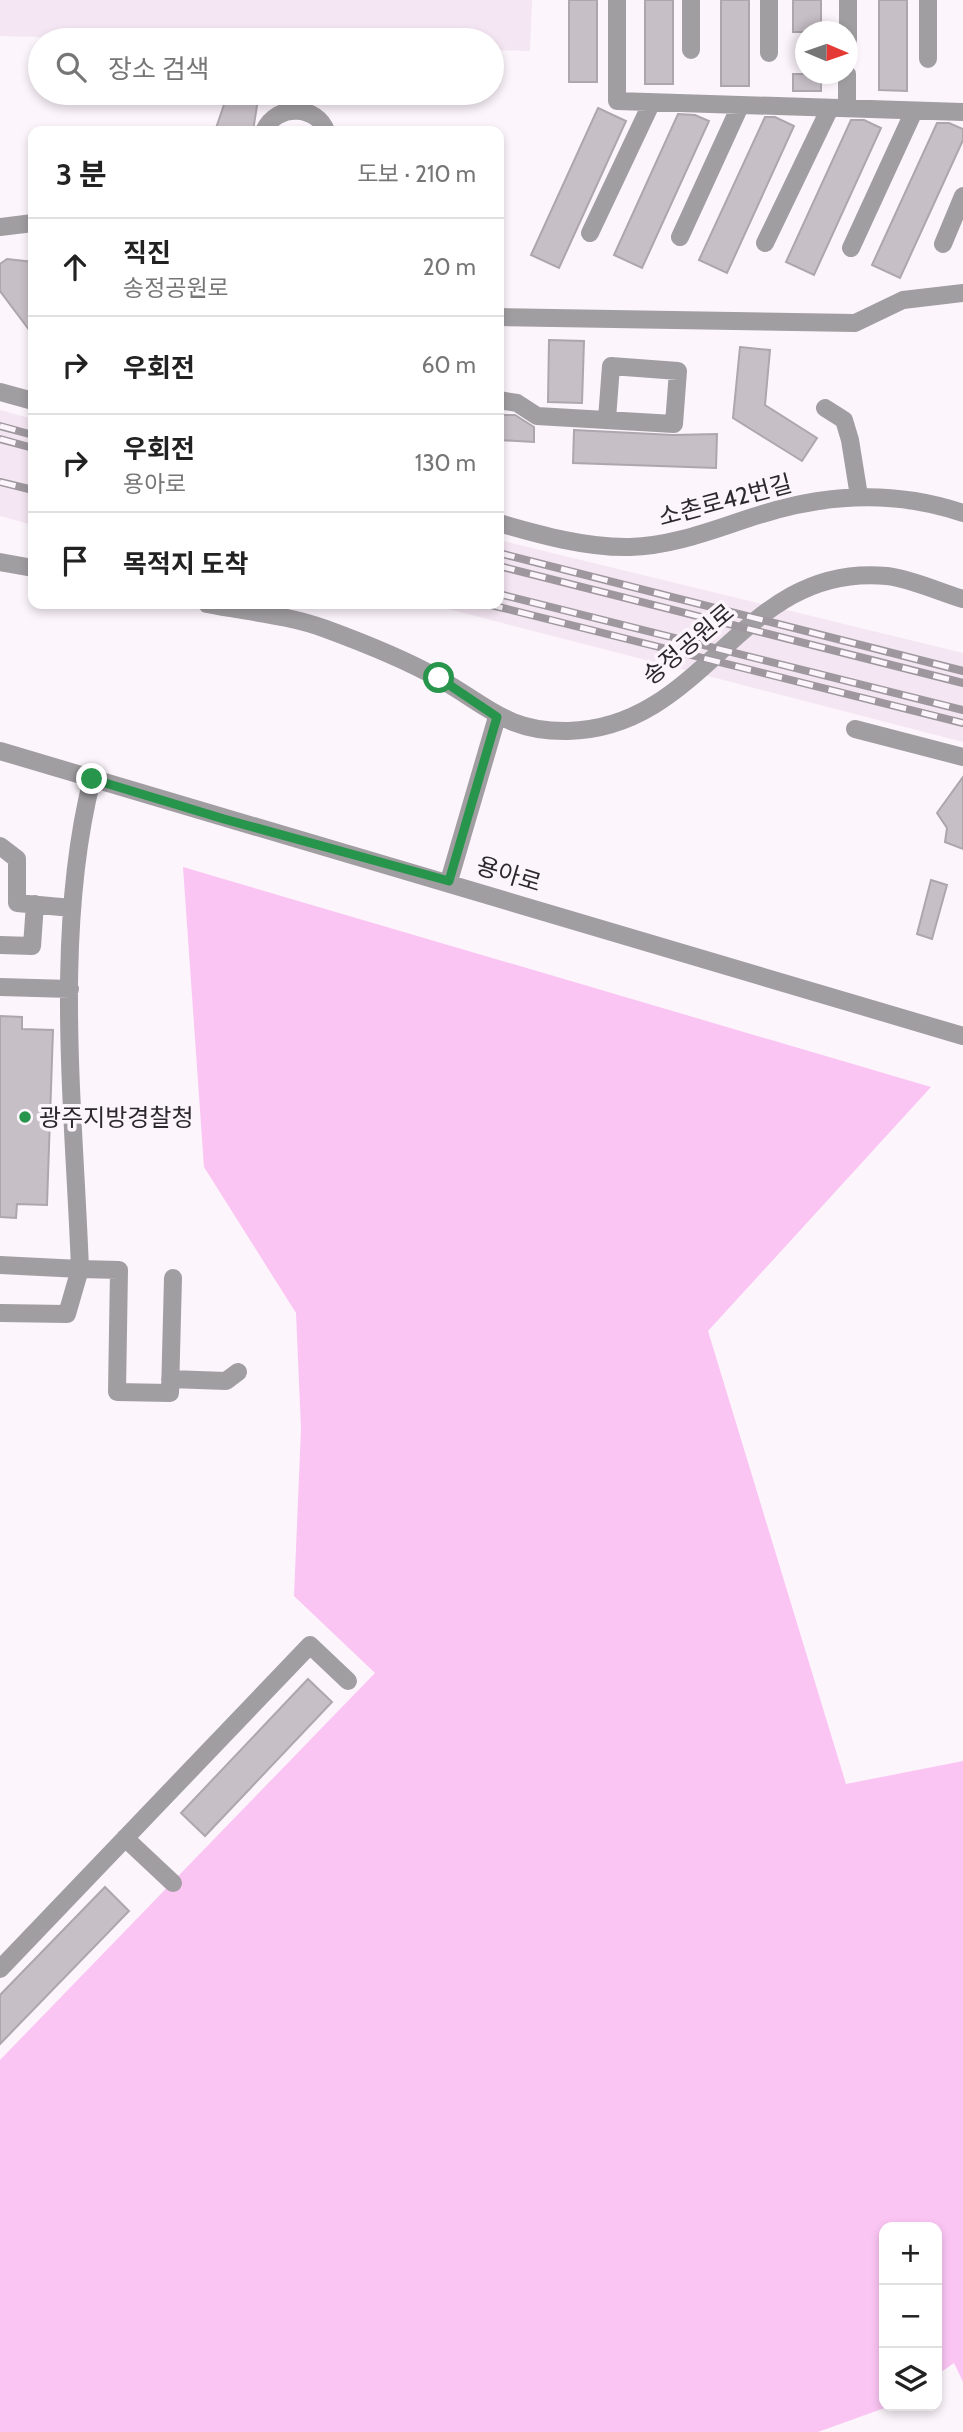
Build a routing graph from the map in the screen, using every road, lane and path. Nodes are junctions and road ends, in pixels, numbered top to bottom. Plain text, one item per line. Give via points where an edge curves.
1 (617, 0) edge
2 (691, 0) edge
3 (769, 0) edge
4 (848, 0) edge
5 (928, 0) edge
6 (848, 21) edge
7 (691, 50) dead end
8 (769, 53) dead end
9 (928, 59) dead end
10 (845, 84) edge
11 (651, 104) junction
12 (740, 106) junction
13 (839, 108) junction
14 (914, 111) junction
15 (963, 112) edge
16 (267, 126) edge
17 (322, 126) edge
18 (963, 196) edge
19 (28, 224) edge
20 (0, 227) edge
21 (590, 233) dead end
22 (680, 237) dead end
23 (765, 243) dead end
24 (943, 244) dead end
25 (851, 248) dead end
26 (963, 293) edge
27 (504, 317) edge
28 (0, 392) edge
29 (28, 400) edge
30 (504, 401) edge
31 (825, 408) dead end
32 (607, 419) junction
33 (859, 496) junction
34 (963, 513) edge
35 (504, 524) edge
36 (0, 562) edge
37 (28, 567) edge
38 (963, 599) edge
39 (236, 609) edge
40 (497, 717) junction
41 (855, 729) dead end
42 (0, 751) edge
43 (963, 757) edge
44 (92, 779) junction
45 (0, 846) edge
46 (449, 881) junction
47 (35, 904) junction
48 (72, 908) junction
49 (0, 945) edge
50 (0, 987) edge
51 (70, 989) junction
52 (963, 1035) edge
53 (0, 1265) edge
54 (80, 1269) junction
55 (173, 1278) dead end
56 (0, 1313) edge
57 (238, 1372) dead end
58 (170, 1379) junction
59 (348, 1681) dead end
60 (125, 1838) junction
61 (173, 1883) dead end
62 (0, 1969) edge

1 - 11 street via 617,101
2 - 7 street
3 - 8 street
4 - 6 street
5 - 9 street
10 - 13 street
11 - 12 street
11 - 21 street
12 - 13 street
12 - 22 street
13 - 14 street
13 - 23 street
14 - 15 street
14 - 25 street
16 - 17 street via 275,114 286,110 318,120
18 - 24 street
19 - 20 street
26 - 27 street via 903,300 855,323
28 - 29 street
30 - 32 street via 516,402 537,416
31 - 33 street via 844,420
32 - 32 street via 674,424 678,371 611,366
33 - 34 street, 소촌로42번길 via 904,497
33 - 35 street, 소촌로42번길 via 809,502 695,536 629,547 574,541
36 - 37 street
38 - 40 street, 송정공원로 via 889,576 859,576 796,590 763,612 674,694 624,720 570,731 543,730
39 - 40 street, 송정공원로 via 326,629 439,678
40 - 46 street
41 - 43 street
42 - 44 street, 용아로
44 - 46 street, 용아로
44 - 48 street via 80,828
45 - 47 street via 17,859 17,903
46 - 52 street, 용아로
47 - 48 street
47 - 49 street via 33,946
48 - 51 street
50 - 51 street
51 - 54 street
53 - 54 street
54 - 56 street via 67,1314
54 - 58 street via 119,1270 117,1392 170,1393
55 - 58 street
57 - 58 street via 226,1381
59 - 60 street via 310,1645
60 - 61 street
60 - 62 street

